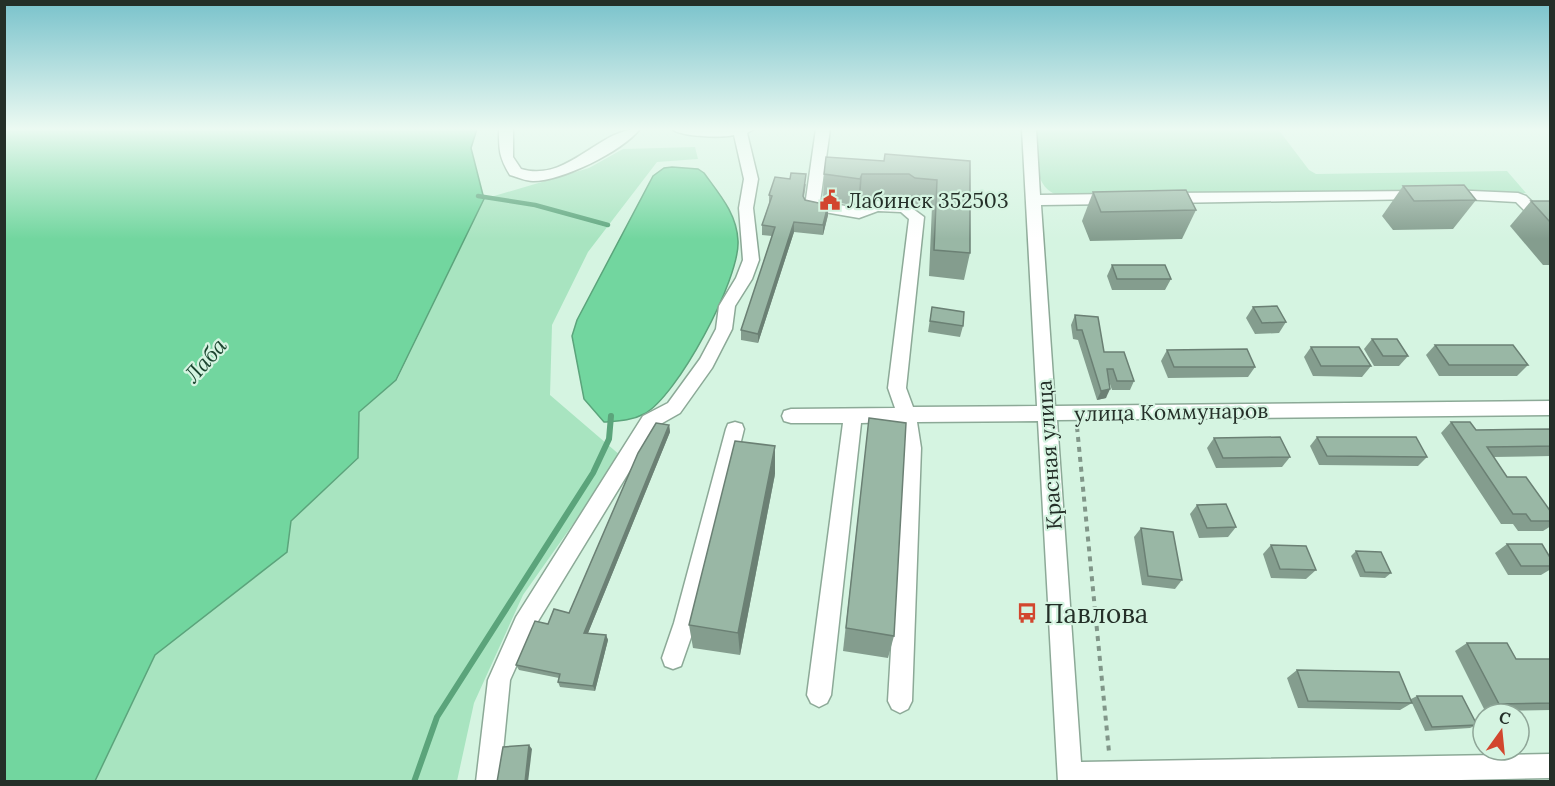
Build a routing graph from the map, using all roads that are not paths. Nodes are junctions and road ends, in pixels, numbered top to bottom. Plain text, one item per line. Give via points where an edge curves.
1 (511, 166) edge
2 (575, 166) edge
3 (749, 166) edge
4 (818, 166) edge
5 (1032, 166) edge
6 (1153, 198) edge
7 (1129, 199) edge
8 (1034, 200) junction
9 (1551, 227) edge
10 (1551, 408) edge
11 (1047, 413) junction
12 (906, 414) junction
13 (853, 415) junction
14 (791, 416) dead end
15 (735, 429) dead end
16 (673, 658) dead end
17 (819, 695) dead end
18 (900, 701) dead end
19 (1551, 766) edge
20 (1069, 778) edge
21 (488, 782) edge

1 - 2 street via 527,177 541,177
3 - 21 street via 746,208 751,260 727,306 724,329 674,408 650,421 525,624 499,680
4 - 12 street via 812,206 859,213 876,206 904,208 917,217 897,388
5 - 8 street, Красная улица
6 - 9 street via 1501,195 1521,199
7 - 8 street
8 - 11 street, Красная улица
10 - 11 street, улица Коммунаров
11 - 12 street, улица Коммунаров
11 - 20 street, Красная улица
12 - 13 street, улица Коммунаров
12 - 18 street via 912,448
13 - 14 street, улица Коммунаров
13 - 17 street
15 - 16 street
19 - 20 street

